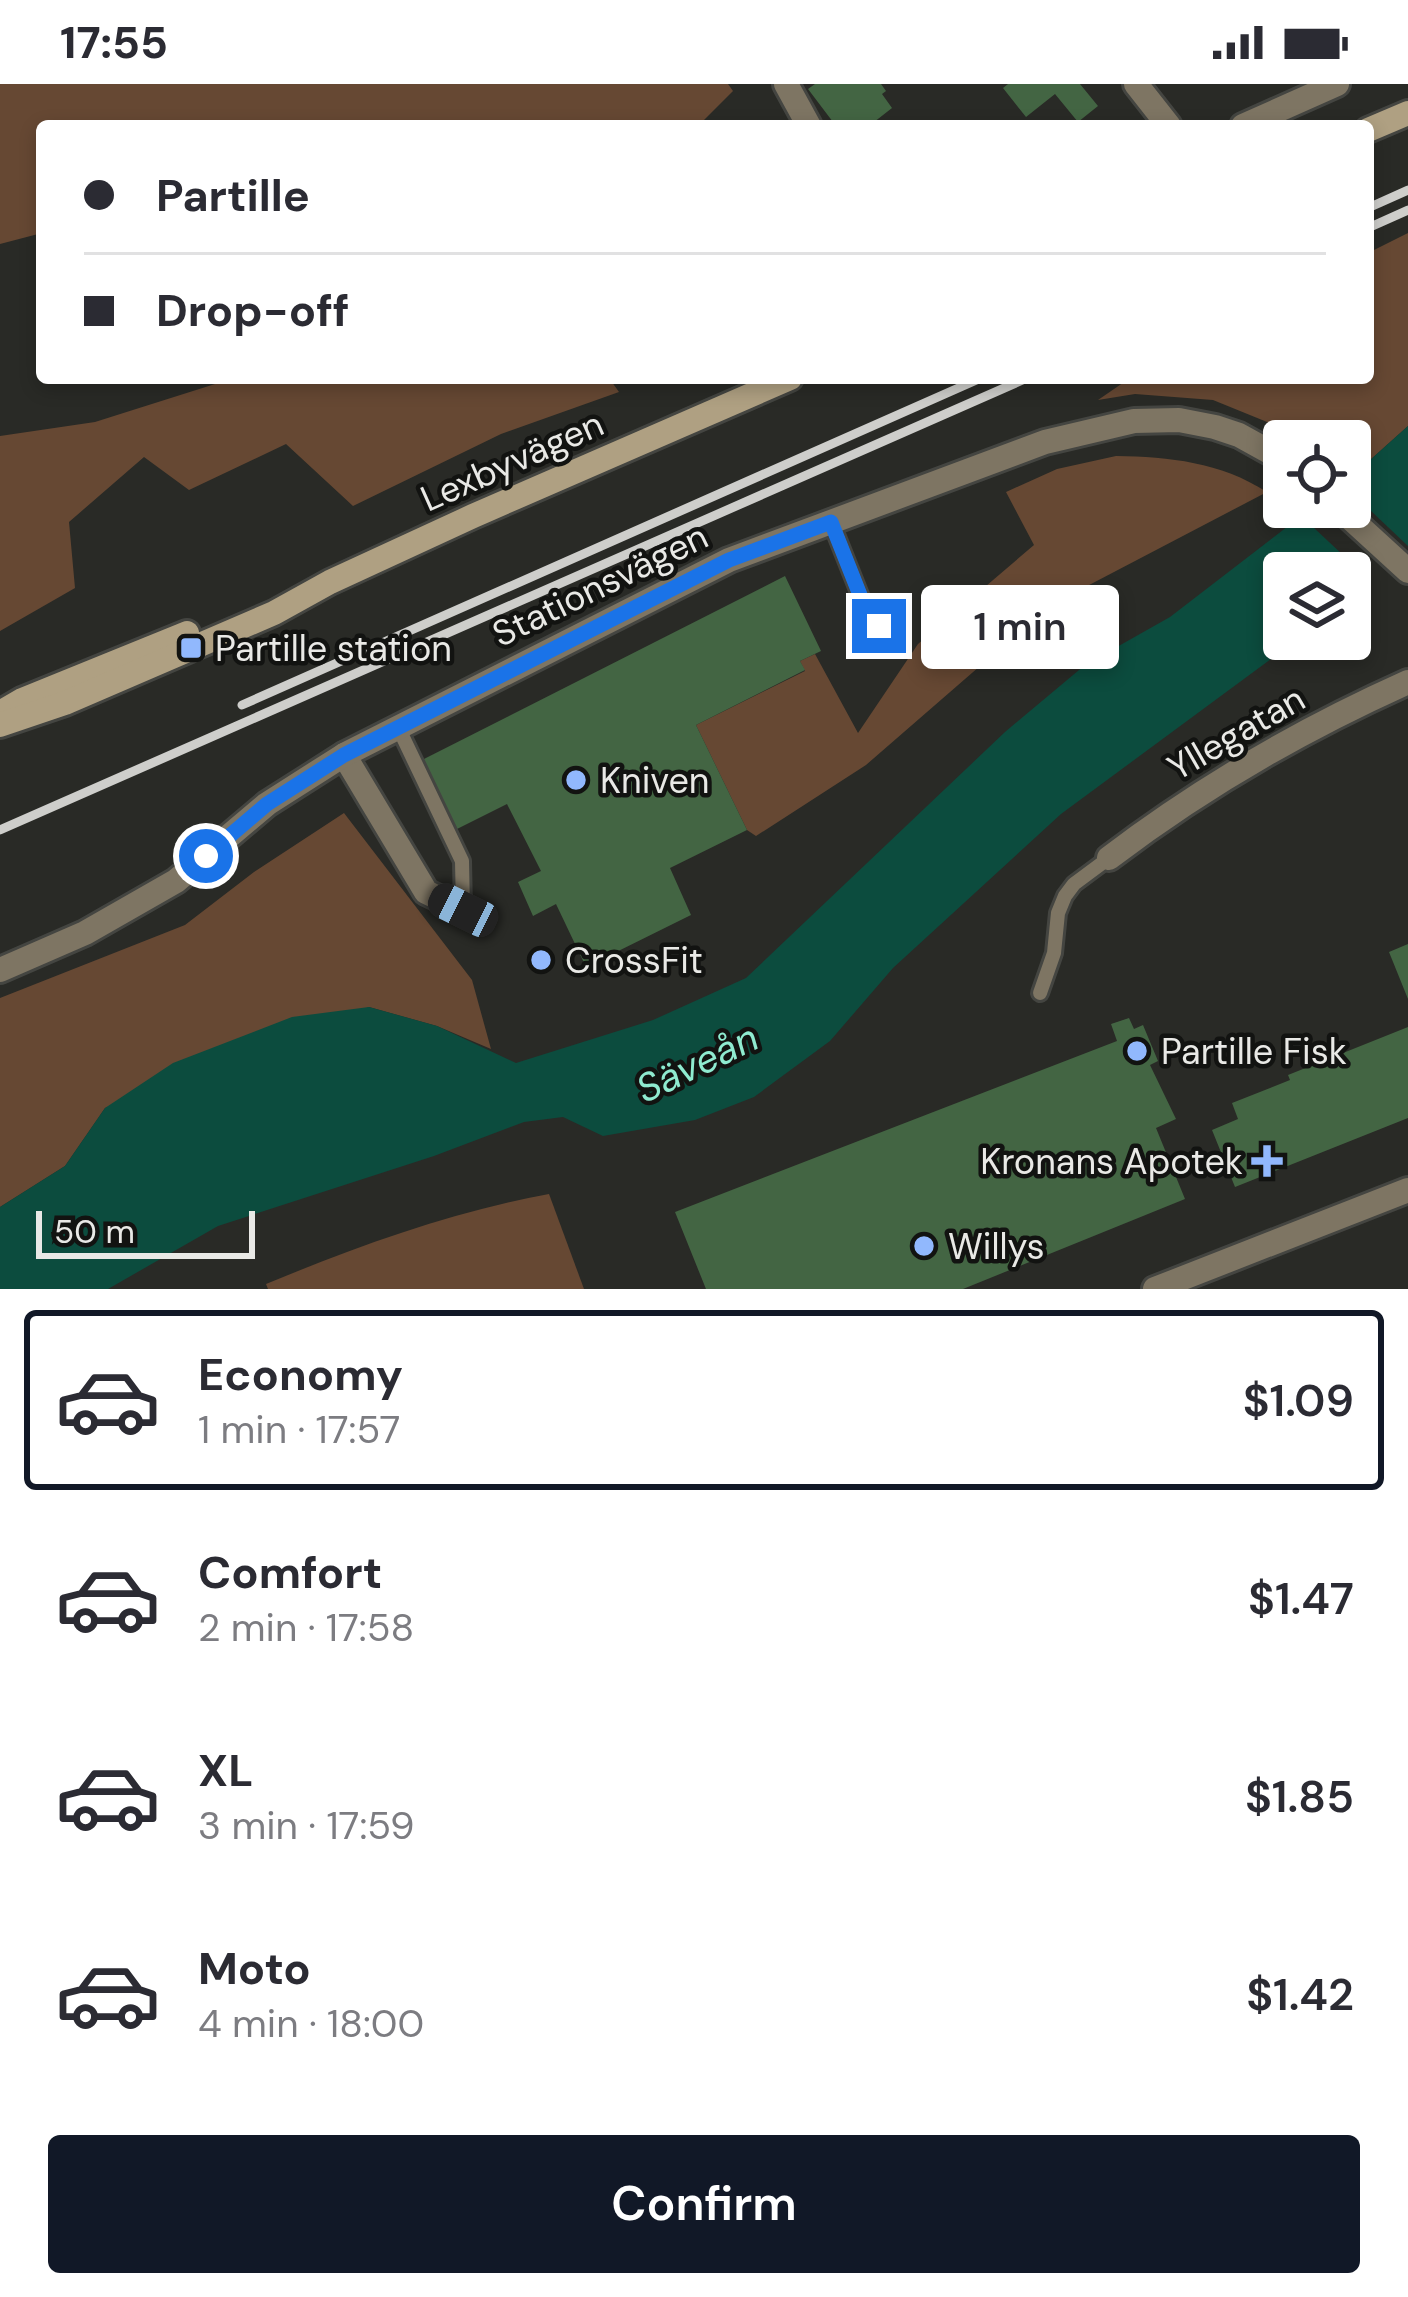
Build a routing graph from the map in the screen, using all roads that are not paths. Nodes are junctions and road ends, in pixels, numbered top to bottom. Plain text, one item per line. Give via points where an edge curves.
1 (786, 84) edge
2 (1136, 84) edge
3 (1337, 84) edge
4 (1408, 113) edge
5 (806, 120) edge
6 (1164, 120) edge
7 (1256, 120) edge
8 (1374, 127) edge
9 (776, 384) edge
10 (1263, 448) edge
11 (831, 522) junction
12 (1361, 528) edge
13 (1408, 572) edge
14 (330, 582) junction
15 (879, 626) dead end
16 (1408, 682) edge
17 (0, 713) edge
18 (0, 725) edge
19 (399, 729) junction
20 (344, 755) junction
21 (1109, 858) joint
22 (463, 910) joint
23 (0, 970) edge
24 (1040, 993) dead end
25 (1408, 1190) edge
26 (1155, 1289) edge

1 - 5 street
2 - 6 street
3 - 7 street
4 - 8 street
9 - 14 street, Lexbyvägen
10 - 11 street, Stationsvägen via 1179,420 1134,421 1045,442
11 - 15 lane
11 - 19 street, Stationsvägen via 729,560
12 - 13 street
14 - 17 street, Lexbyvägen via 283,592
14 - 18 street, Lexbyvägen via 274,614
16 - 21 street, Yllegatan via 1272,751
19 - 20 street, Stationsvägen
19 - 22 lane via 462,861
20 - 22 street via 426,892
20 - 23 street, Stationsvägen via 267,804 176,881
21 - 24 lane via 1065,896
25 - 26 street

